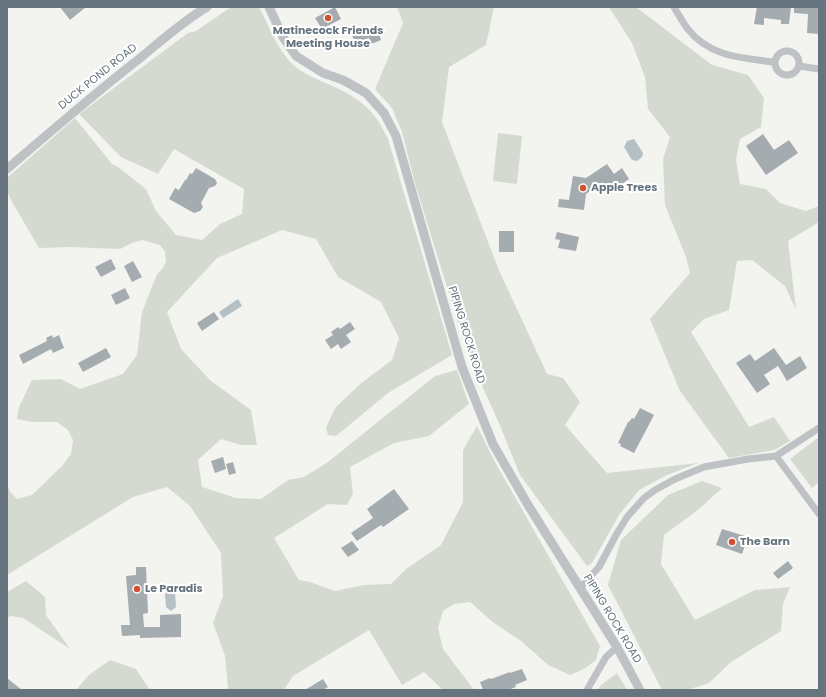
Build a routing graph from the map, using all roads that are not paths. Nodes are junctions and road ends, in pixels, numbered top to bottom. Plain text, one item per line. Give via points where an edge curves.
1 (207, 7) edge
2 (269, 7) edge
3 (674, 7) edge
4 (774, 62) junction
5 (799, 66) junction
6 (819, 69) edge
7 (7, 169) edge
8 (819, 428) edge
9 (776, 456) junction
10 (819, 514) edge
11 (580, 588) junction
12 (617, 647) junction
13 (588, 690) edge
14 (640, 690) edge

1 - 7 street, DUCK POND ROAD via 110,81
2 - 11 street, PIPING ROCK ROAD via 284,39 296,56 323,73 343,80 366,93 384,113 396,136 462,367 493,444
3 - 4 street via 687,28 717,52
4 - 5 street via 779,73 787,76 794,73
4 - 5 street via 779,54 786,51 793,53 798,59
5 - 6 street
8 - 9 street
9 - 10 street
9 - 11 street via 704,467 655,490 627,517 599,567
11 - 12 street, PIPING ROCK ROAD
12 - 13 street via 606,657
12 - 14 street, PIPING ROCK ROAD

